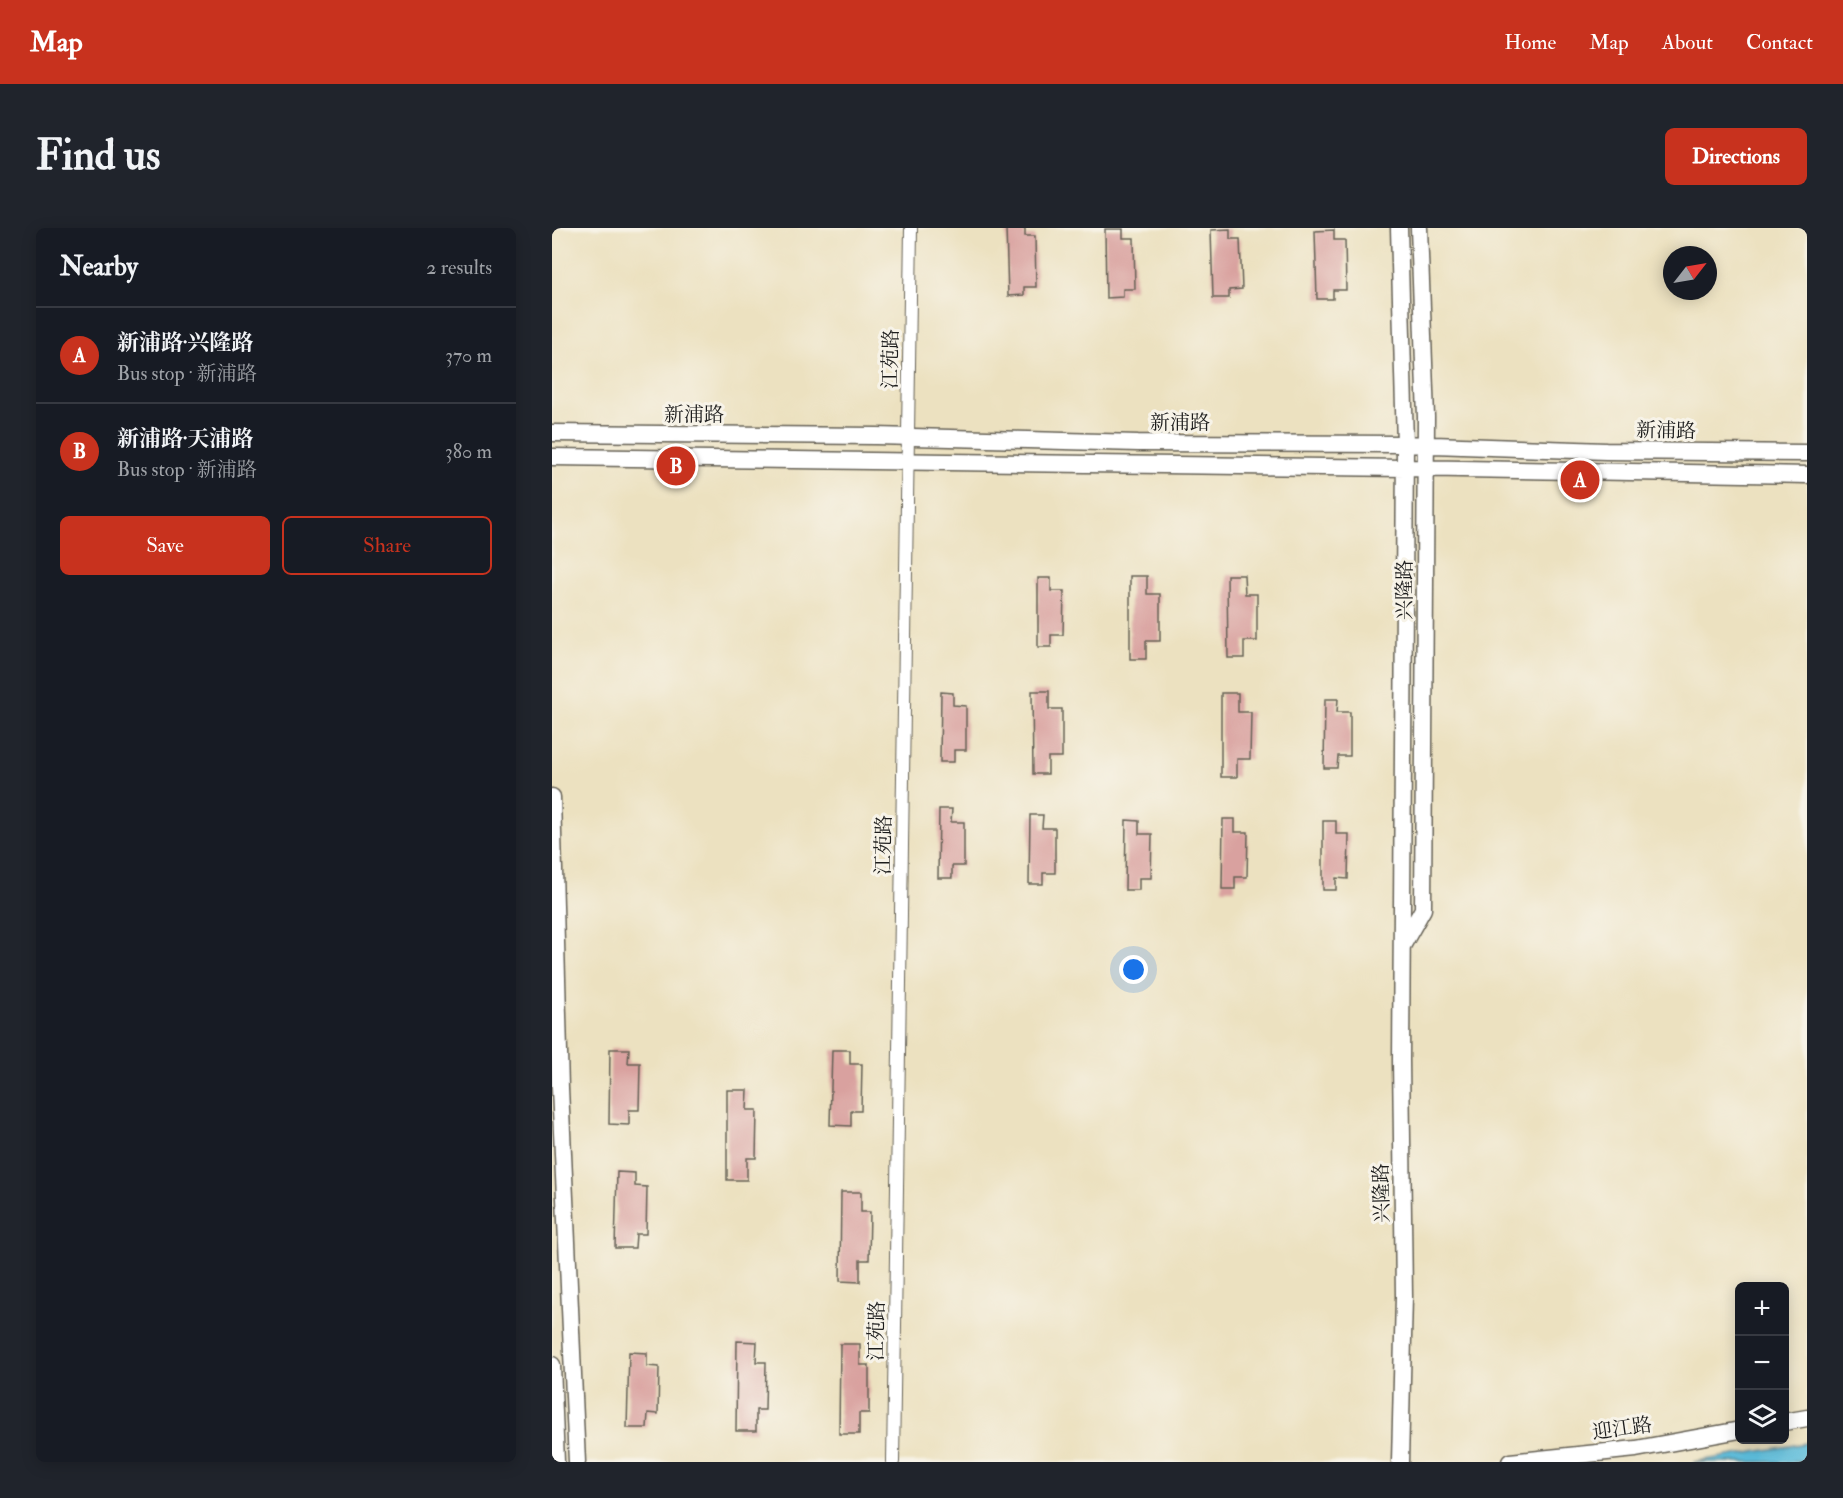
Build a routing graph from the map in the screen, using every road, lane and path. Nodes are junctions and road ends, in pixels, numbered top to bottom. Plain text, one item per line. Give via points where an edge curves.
1 (911, 228) edge
2 (1399, 228) edge
3 (1419, 228) edge
4 (552, 433) edge
5 (908, 438) junction
6 (1405, 444) junction
7 (1426, 444) junction
8 (1807, 453) edge
9 (552, 457) edge
10 (908, 461) junction
11 (1405, 468) junction
12 (1426, 468) junction
13 (1807, 475) edge
14 (552, 797) edge
15 (1402, 947) junction
16 (552, 1365) edge
17 (1807, 1418) edge
18 (1789, 1421) edge
19 (1735, 1431) edge
20 (1402, 1439) junction
21 (556, 1462) edge
22 (577, 1462) edge
23 (893, 1462) edge
24 (1400, 1462) edge
25 (1413, 1462) edge
26 (1510, 1462) edge

1 - 5 street, 江苑路
2 - 6 main road, 兴隆路
3 - 7 main road, 兴隆路
4 - 5 main road, 新浦路
5 - 6 main road, 新浦路
5 - 10 street, 江苑路
6 - 7 main road, 新浦路
6 - 11 main road, 兴隆路
7 - 8 main road, 新浦路
7 - 12 main road, 兴隆路
9 - 10 main road
10 - 11 main road
10 - 23 street, 江苑路
11 - 12 main road
11 - 15 main road, 兴隆路
12 - 13 main road
12 - 15 main road, 兴隆路 via 1423,909
14 - 22 main road
15 - 20 main road, 兴隆路
16 - 21 main road
17 - 18 main road
19 - 26 main road, 迎江路 via 1636,1449
20 - 24 main road, 兴隆路
20 - 25 main road, 兴隆路

